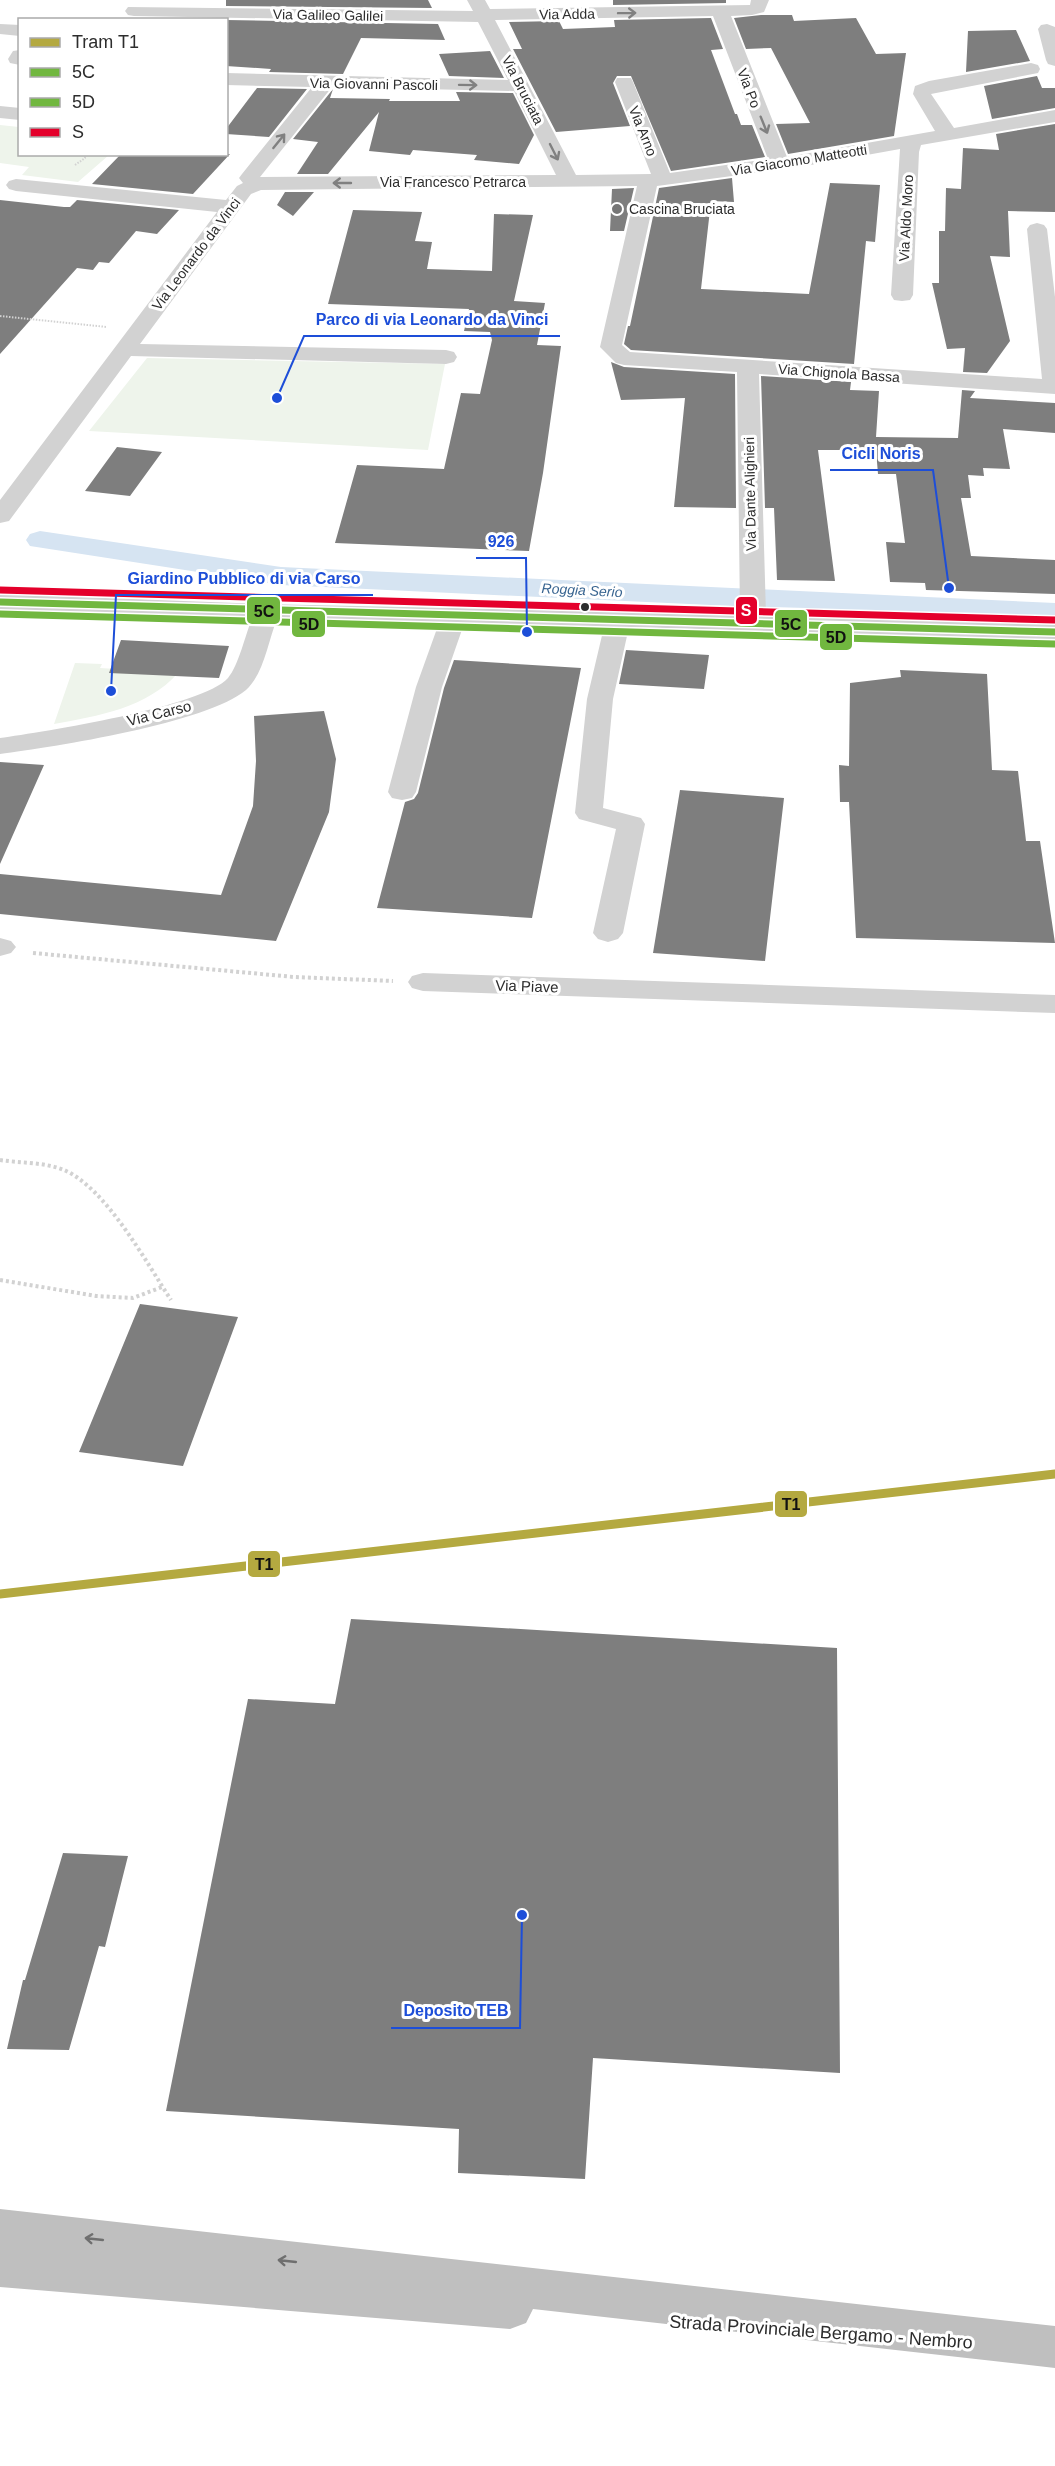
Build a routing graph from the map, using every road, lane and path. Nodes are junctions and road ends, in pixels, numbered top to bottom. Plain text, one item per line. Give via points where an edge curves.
1 (759, 4) edge
2 (316, 7) edge
3 (134, 11) dead end
4 (482, 11) edge
5 (720, 11) junction
6 (0, 29) edge
7 (1047, 29) dead end
8 (18, 31) edge
9 (1055, 60) edge
10 (1031, 69) dead end
11 (228, 79) edge
12 (624, 82) dead end
13 (325, 83) junction
14 (521, 86) junction
15 (0, 112) edge
16 (18, 114) edge
17 (1055, 116) edge
18 (950, 134) junction
19 (913, 142) junction
20 (780, 164) junction
21 (656, 180) junction
22 (569, 181) junction
23 (16, 184) dead end
24 (258, 184) junction
25 (231, 207) junction
26 (1037, 230) dead end
27 (902, 295) dead end
28 (0, 316) edge
29 (139, 331) junction
30 (125, 349) junction
31 (446, 357) dead end
32 (748, 366) junction
33 (1055, 387) edge
34 (0, 516) edge
35 (0, 602) edge
36 (752, 603) junction
37 (268, 611) junction
38 (454, 616) junction
39 (618, 620) junction
40 (1055, 632) edge
41 (0, 746) edge
42 (402, 792) dead end
43 (608, 933) dead end
44 (1, 947) edge
45 (423, 982) joint
46 (1055, 1004) edge
47 (0, 1160) edge
48 (0, 1280) edge
49 (162, 1287) junction
50 (171, 1300) dead end
51 (0, 2229) edge
52 (0, 2267) edge
53 (1055, 2347) edge

1 - 5 street, Via Adda
2 - 3 street, Via Galileo Galilei
2 - 4 street, Via Galileo Galilei
4 -> 5 street, Via Adda
4 - 14 street, Via Bruciata
5 -> 20 street, Via Po
6 - 8 street
7 - 9 street
10 - 18 street via 922,90
11 - 13 street, Via Giovanni Pascoli
12 - 21 street, Via Arno
13 -> 14 street, Via Giovanni Pascoli
24 -> 13 street via 249,178
14 -> 22 street, Via Bruciata
15 - 16 street
17 - 18 street, Via Giacomo Matteotti
18 - 19 street, Via Giacomo Matteotti
19 - 20 street, Via Giacomo Matteotti
19 - 27 street, Via Aldo Moro via 909,152
20 - 21 street, Via Giacomo Matteotti
21 - 22 street, Via Francesco Petrarca
21 - 32 street, Via Chignola Bassa via 611,347 624,358
22 -> 24 street, Via Francesco Petrarca
23 - 25 street
24 - 25 street, Via Leonardo da Vinci via 244,190
25 - 29 street, Via Leonardo da Vinci
26 - 33 street
28 - 29 path
29 - 30 street, Via Leonardo da Vinci
30 - 31 street
30 - 34 street, Via Leonardo da Vinci
32 - 33 street, Via Chignola Bassa
32 - 36 street, Via Dante Alighieri
35 - 37 street
36 - 39 street
36 - 40 street
37 - 38 street
37 - 41 street, Via Carso via 237,684 214,698 33,742
38 - 39 street
38 - 42 street via 429,687
39 - 43 street via 600,699 589,813 631,824
44 - 45 path via 294,977
45 - 46 street, Via Piave
47 - 49 path via 63,1170 87,1184 112,1213
48 - 49 path via 133,1298
49 - 50 path
53 -> 51 highway
52 - 53 highway, Strada Provinciale Bergamo - Nembro via 880,2339

